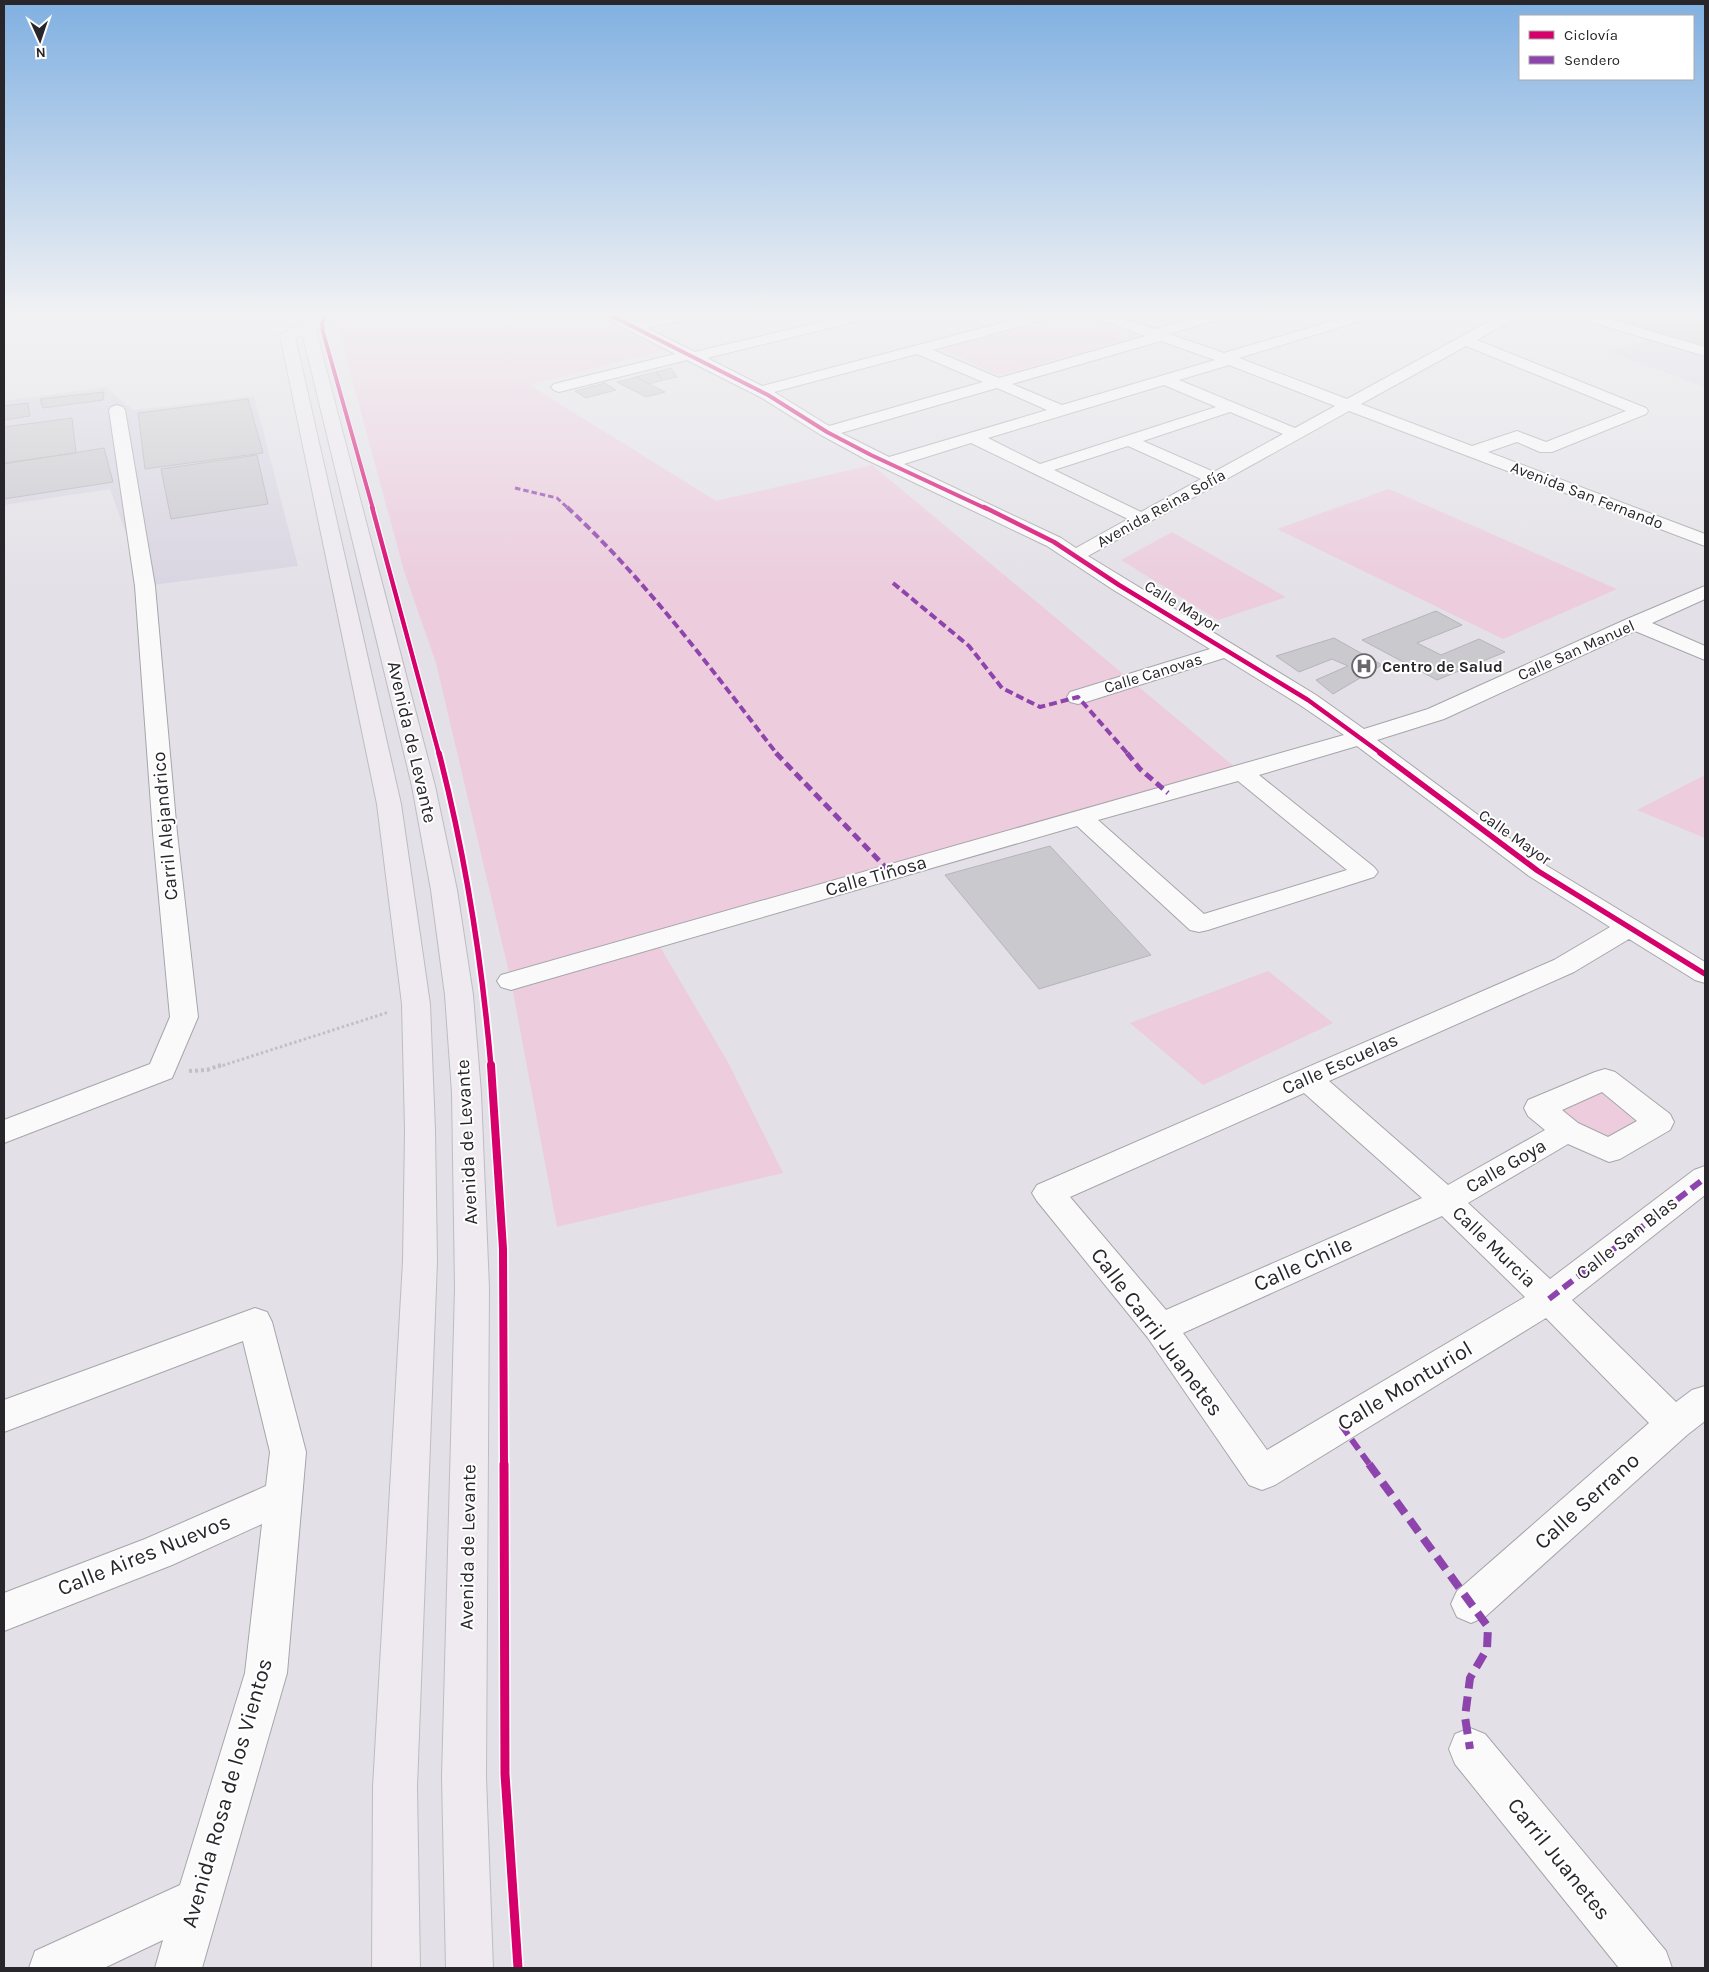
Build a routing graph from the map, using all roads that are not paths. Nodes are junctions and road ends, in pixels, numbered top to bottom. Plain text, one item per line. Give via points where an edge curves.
1 (303, 408) edge
2 (333, 408) edge
3 (791, 408) edge
4 (910, 408) edge
5 (1055, 408) edge
6 (1072, 408) edge
7 (1227, 408) edge
8 (1233, 408) edge
9 (1343, 408) edge
10 (1353, 408) edge
11 (1633, 408) edge
12 (117, 410) dead end
13 (1062, 411) junction
14 (827, 432) junction
15 (1296, 434) junction
16 (974, 438) junction
17 (1128, 440) junction
18 (1472, 452) junction
19 (888, 463) junction
20 (1041, 469) junction
21 (1214, 479) junction
22 (1141, 519) junction
23 (1705, 540) edge
24 (1075, 556) junction
25 (1705, 592) edge
26 (1634, 623) junction
27 (1228, 650) junction
28 (1705, 654) edge
29 (1078, 697) dead end
30 (1361, 738) junction
31 (1242, 773) junction
32 (1081, 817) junction
33 (1628, 928) junction
34 (1705, 974) edge
35 (511, 981) dead end
36 (1307, 1079) junction
37 (1566, 1131) dead end
38 (4, 1132) edge
39 (1705, 1178) edge
40 (1048, 1194) joint
41 (1446, 1201) junction
42 (1548, 1299) junction
43 (1160, 1328) junction
44 (1705, 1401) edge
45 (4, 1416) edge
46 (1674, 1424) junction
47 (1262, 1473) joint
48 (283, 1496) junction
49 (1472, 1604) dead end
50 (4, 1612) edge
51 (1470, 1749) dead end
52 (198, 1900) junction
53 (52, 1968) edge
54 (178, 1968) edge
55 (396, 1968) edge
56 (470, 1968) edge
57 (1649, 1968) edge

1 - 55 main road, Avenida de Levante via 389,804 416,1004 420,1261 395,1787
2 - 56 main road, Avenida de Levante via 426,799 458,994 468,1121 472,1253 464,1779
3 - 14 street, Calle Mayor
4 - 14 street
5 - 13 street
6 - 13 street
7 - 17 street
8 - 15 street
9 - 15 street, Avenida Reina Sofía
10 - 18 street, Avenida San Fernando
11 - 18 street via 1640,411 1546,448 1517,436
12 - 38 street, Carril Alejandrico via 145,586 184,1017 162,1071
13 - 16 street
14 - 19 street, Calle Mayor
15 - 21 street, Avenida Reina Sofía
16 - 19 street
16 - 20 street
17 - 20 street
17 - 21 street
18 - 23 street, Avenida San Fernando
19 - 24 street, Calle Mayor via 1026,527
20 - 22 street
21 - 22 street, Avenida Reina Sofía
22 - 24 street, Avenida Reina Sofía
24 - 27 street, Calle Mayor
25 - 26 street, Calle San Manuel
26 - 28 street
26 - 30 street, Calle San Manuel via 1436,714
27 - 29 street, Calle Canovas
27 - 30 street, Calle Mayor
30 - 31 street, Calle San Manuel
30 - 33 street, Calle Mayor via 1517,856
31 - 32 street, Calle Tiñosa
31 - 32 street via 1366,872 1199,924
32 - 35 street, Calle Tiñosa
33 - 34 street, Calle Mayor
33 - 36 street, Calle Escuelas via 1564,966
36 - 40 street, Calle Escuelas
36 - 41 street, Calle Murcia
37 - 41 street, Calle Goya
39 - 42 street, Calle San Blas
40 - 43 street, Calle Carril Juanetes
41 - 42 street, Calle Murcia
41 - 43 street, Calle Chile
42 - 46 street, Calle Murcia
42 - 47 street, Calle Monturiol
43 - 47 street, Calle Carril Juanetes
44 - 46 street, Calle Serrano
45 - 48 street, Avenida Rosa de los Vientos via 254,1322 288,1452
46 - 49 street, Calle Serrano
48 - 50 street, Calle Aires Nuevos via 158,1552
48 - 52 street, Avenida Rosa de los Vientos via 266,1673
51 - 57 street, Carril Juanetes
52 - 53 street
52 - 54 street, Avenida Rosa de los Vientos

